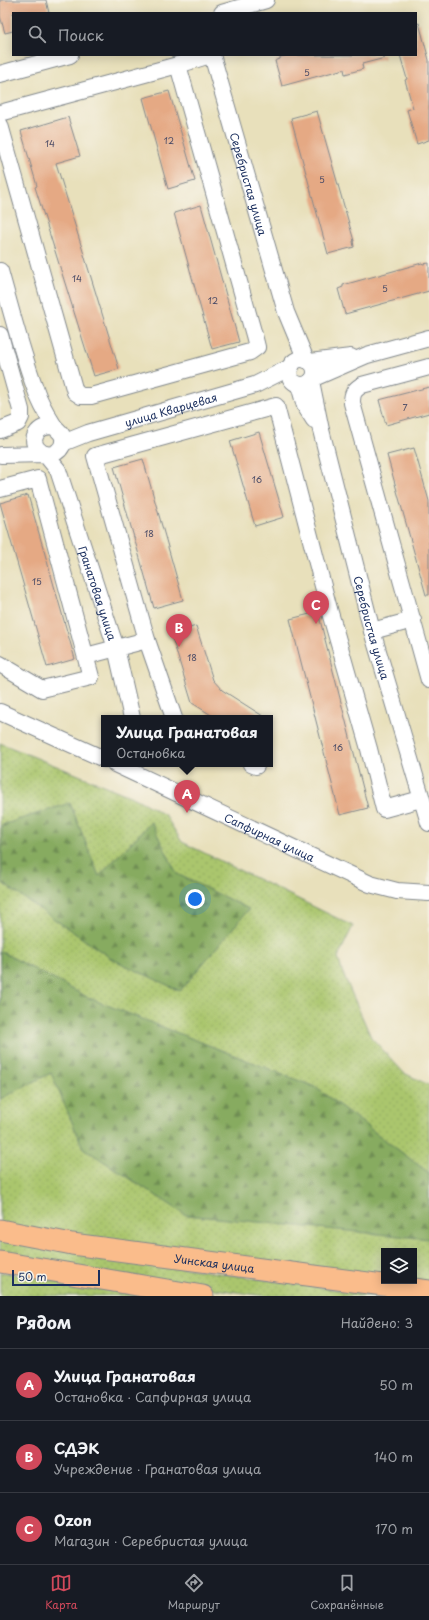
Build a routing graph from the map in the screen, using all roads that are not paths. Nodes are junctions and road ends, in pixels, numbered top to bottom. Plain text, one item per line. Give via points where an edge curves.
1 (266, 0) edge
2 (225, 12) edge
3 (66, 56) edge
4 (208, 56) edge
5 (211, 56) edge
6 (178, 65) junction
7 (0, 74) edge
8 (0, 113) edge
9 (0, 126) edge
10 (0, 271) edge
11 (0, 335) edge
12 (429, 338) edge
13 (367, 355) junction
14 (300, 363) junction
15 (429, 366) edge
16 (305, 381) junction
17 (255, 385) junction
18 (35, 389) junction
19 (0, 430) edge
20 (37, 433) junction
21 (60, 437) junction
22 (45, 454) junction
23 (0, 455) edge
24 (58, 470) junction
25 (0, 489) edge
26 (412, 620) junction
27 (372, 631) junction
28 (147, 640) junction
29 (116, 648) junction
30 (86, 656) junction
31 (0, 664) edge
32 (429, 680) edge
33 (0, 712) edge
34 (131, 715) edge
35 (173, 715) edge
36 (101, 758) edge
37 (137, 769) edge
38 (421, 799) junction
39 (429, 824) edge
40 (429, 893) edge
41 (0, 1230) edge
42 (0, 1262) edge
43 (429, 1291) edge
44 (203, 1296) edge

1 - 2 street
3 - 7 street
4 - 6 street
5 - 14 street, Серебристая улица via 286,312 288,343
6 - 8 street
6 - 9 street via 254,335 257,347 250,352 91,396 81,396 75,392
10 - 18 street
11 - 19 street via 21,410 18,423
12 - 13 street
13 - 14 street
13 - 16 street
14 - 16 street via 315,369
14 - 16 street via 290,375
14 - 17 street
15 - 26 street via 362,385 352,394 352,403
16 - 17 street
16 - 27 street, Серебристая улица via 306,406 320,430
17 - 21 street, улица Кварцевая via 88,433
18 - 20 street
18 - 21 street
20 - 21 street via 46,426
20 - 22 street via 37,449
20 - 23 street
21 - 22 street via 54,454
21 - 24 street, Гранатовая улица
22 - 23 street
22 - 24 street, Гранатовая улица
24 - 29 street, Гранатовая улица
25 - 30 street via 38,479
26 - 27 street
26 - 32 street
27 - 38 street, Серебристая улица
28 - 29 street
28 - 35 street
28 - 38 street via 95,456 276,406 384,810
29 - 30 street
29 - 34 street, Гранатовая улица
30 - 31 street via 91,677 42,689
33 - 36 street
37 - 40 street, Сапфирная улица via 370,884 396,891
38 - 39 street, Серебристая улица
41 - 43 main road, Уинская улица via 72,1244
42 - 44 main road

